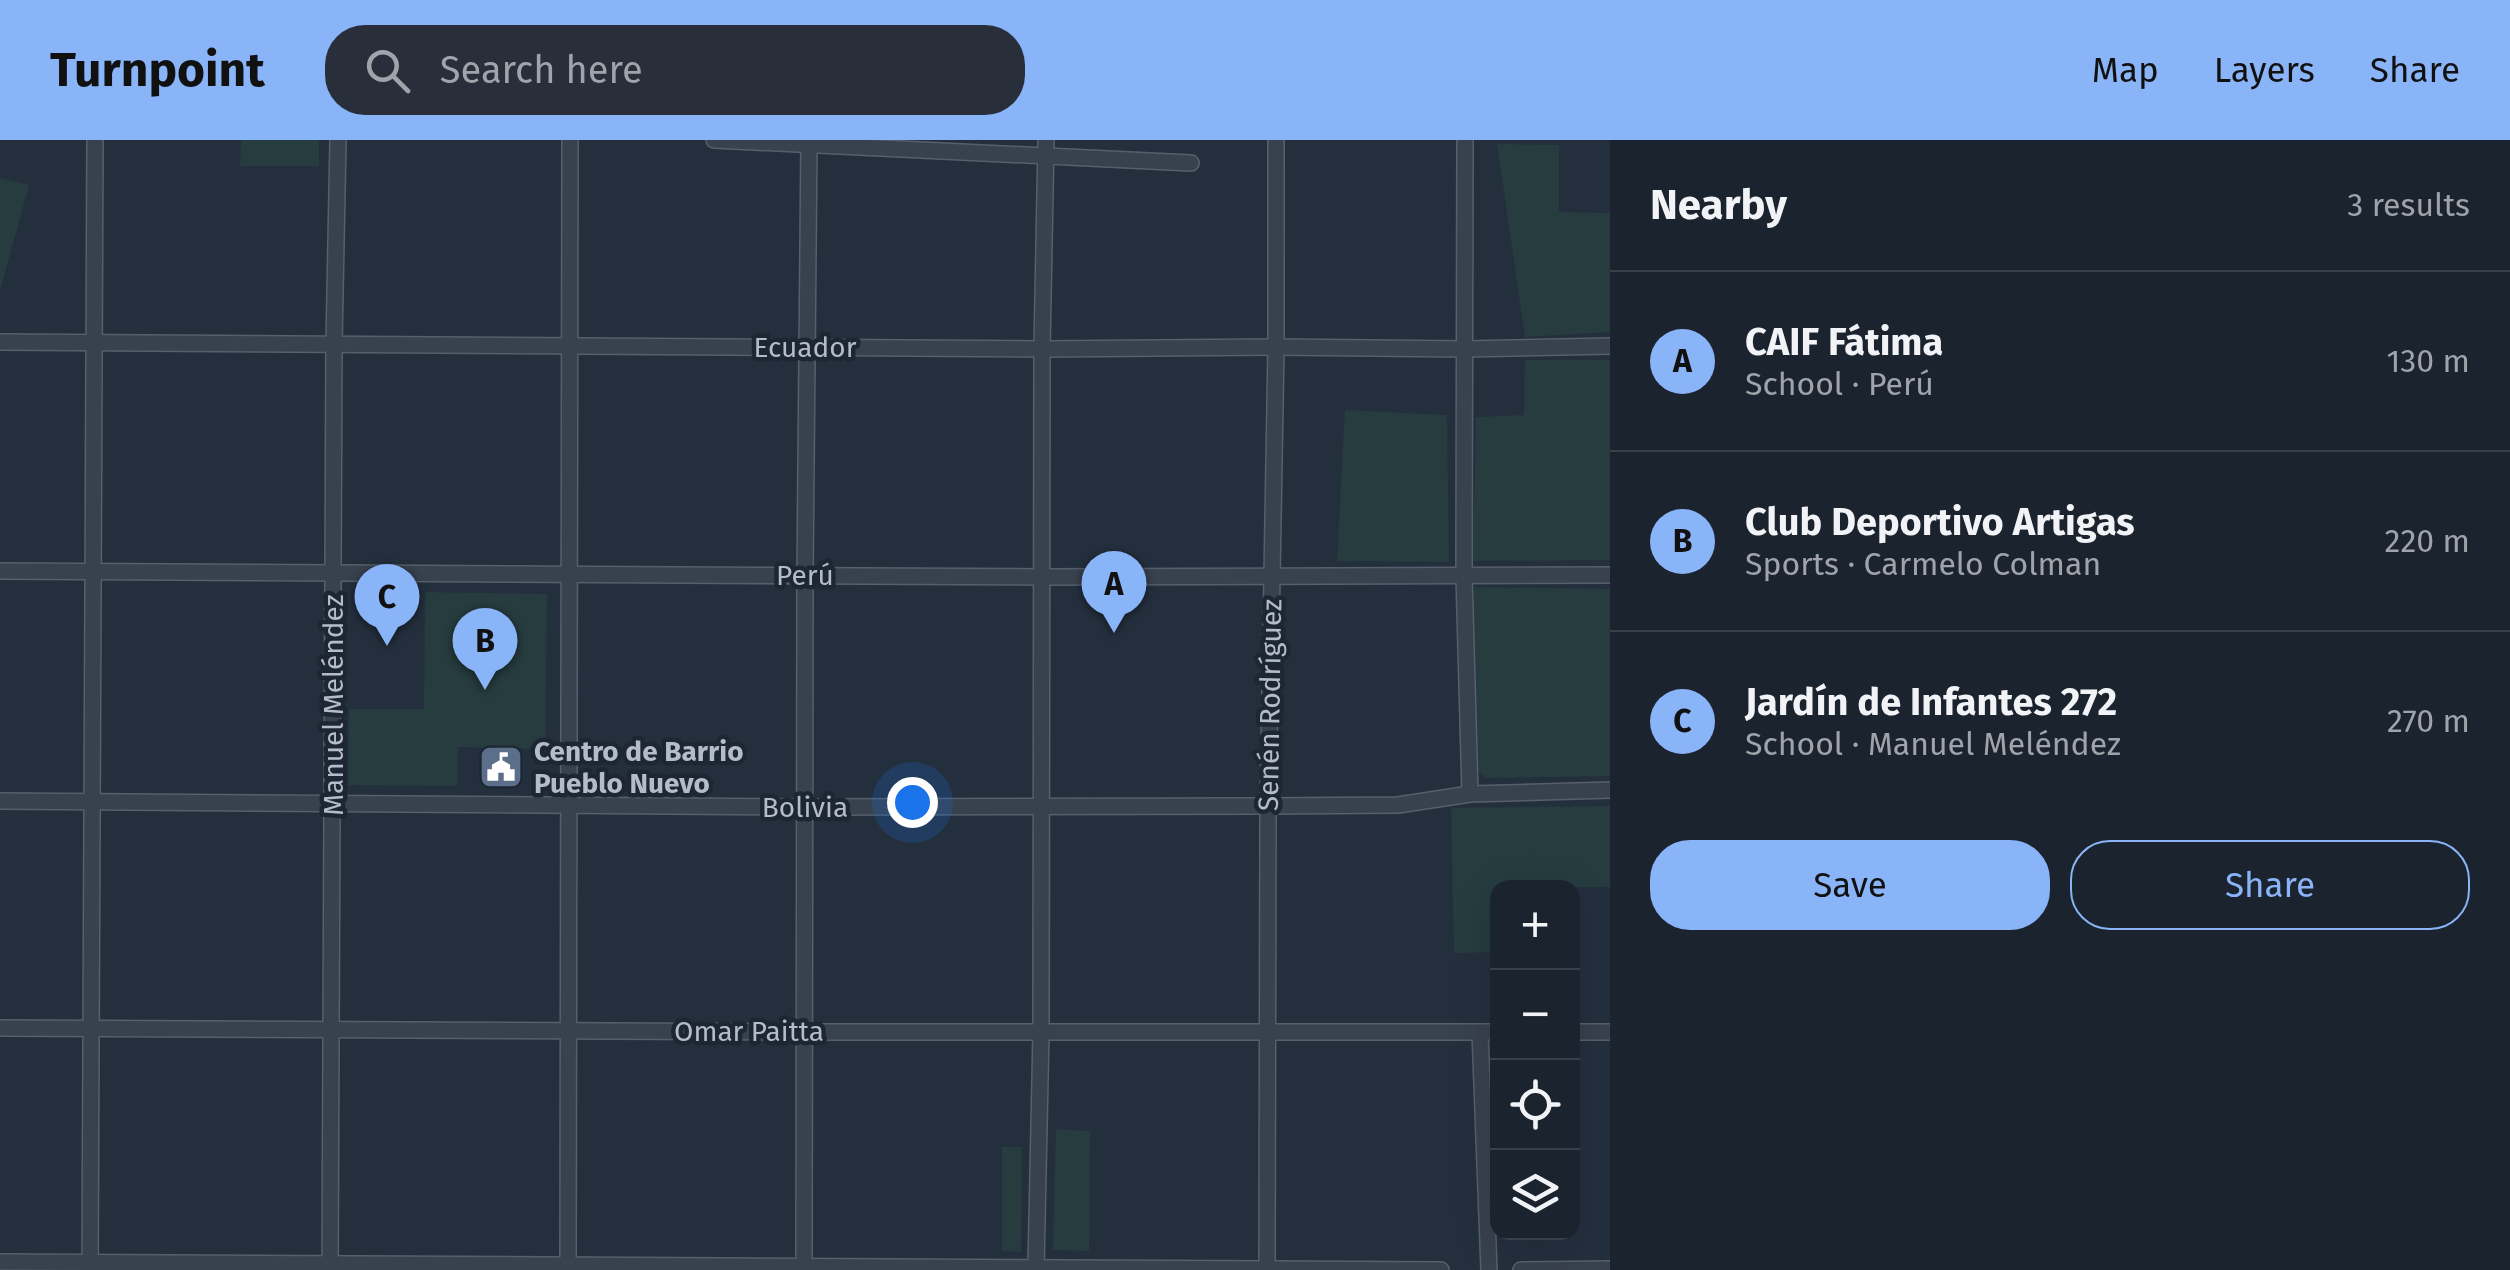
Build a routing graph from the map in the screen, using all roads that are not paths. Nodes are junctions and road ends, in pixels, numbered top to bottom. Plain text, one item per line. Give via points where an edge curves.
1 (95, 140) edge
2 (338, 140) edge
3 (570, 140) edge
4 (714, 140) edge
5 (1276, 140) edge
6 (1466, 140) edge
7 (809, 142) edge
8 (1046, 148) edge
9 (1192, 162) dead end
10 (0, 342) edge
11 (94, 344) junction
12 (334, 344) junction
13 (572, 346) junction
14 (1610, 346) edge
15 (807, 347) junction
16 (1276, 347) junction
17 (1042, 349) junction
18 (1465, 349) junction
19 (0, 571) edge
20 (94, 572) junction
21 (569, 573) junction
22 (333, 574) junction
23 (1464, 574) junction
24 (805, 575) junction
25 (1610, 576) edge
26 (1041, 577) junction
27 (1272, 577) junction
28 (1610, 790) edge
29 (1470, 794) junction
30 (0, 801) edge
31 (93, 802) junction
32 (333, 804) junction
33 (568, 804) junction
34 (1268, 806) junction
35 (804, 807) junction
36 (1041, 807) junction
37 (0, 1028) edge
38 (92, 1028) junction
39 (332, 1028) junction
40 (568, 1030) junction
41 (804, 1032) junction
42 (1041, 1032) junction
43 (1267, 1032) junction
44 (1489, 1032) edge
45 (1580, 1032) edge
46 (1610, 1032) edge
47 (0, 1262) edge
48 (90, 1267) edge
49 (330, 1267) edge
50 (1036, 1267) junction
51 (568, 1268) edge
52 (804, 1268) edge
53 (1610, 1269) edge
54 (1266, 1270) edge
55 (1441, 1270) edge
56 (1489, 1270) edge
57 (1522, 1270) edge

1 - 11 street
2 - 12 street, Manuel Meléndez
3 - 13 street
4 - 7 street
5 - 16 street, Senén Rodríguez
6 - 18 street
7 - 8 street
7 - 15 street
8 - 9 street
8 - 17 street
10 - 11 street, Ecuador
11 - 12 street, Ecuador
11 - 20 street
12 - 13 street, Ecuador
12 - 22 street, Manuel Meléndez
13 - 15 street, Ecuador
13 - 21 street
14 - 18 street, Ecuador
15 - 17 street, Ecuador
15 - 24 street
16 - 17 street, Ecuador
16 - 18 street, Ecuador
16 - 27 street, Senén Rodríguez
17 - 26 street
18 - 23 street
19 - 20 street, Perú
20 - 22 street, Perú
20 - 31 street
21 - 22 street, Perú
21 - 24 street, Perú
21 - 33 street
22 - 32 street, Manuel Meléndez
23 - 25 street, Perú
23 - 27 street, Perú
23 - 29 street
24 - 26 street, Perú
24 - 35 street
26 - 27 street, Perú
26 - 36 street
27 - 34 street, Senén Rodríguez
28 - 29 street, Bolivia
29 - 34 street, Bolivia via 1398,805
30 - 31 street, Bolivia
31 - 32 street, Bolivia
31 - 38 street
32 - 33 street, Bolivia
32 - 39 street, Manuel Meléndez
33 - 35 street, Bolivia
33 - 40 street
34 - 36 street, Bolivia
34 - 43 street, Senén Rodríguez
35 - 36 street, Bolivia
35 - 41 street
36 - 42 street
37 - 38 street, Omar Paitta
38 - 39 street, Omar Paitta
38 - 48 street
39 - 40 street, Omar Paitta
39 - 49 street, Manuel Meléndez
40 - 41 street, Omar Paitta
40 - 51 street
41 - 42 street, Omar Paitta
41 - 52 street
42 - 43 street, Omar Paitta
42 - 50 street
43 - 44 street, Omar Paitta
43 - 54 street, Senén Rodríguez
44 - 56 street
45 - 46 street
47 - 48 street
48 - 49 street
49 - 51 street
50 - 52 street
50 - 54 street
51 - 52 street
53 - 57 street
54 - 55 street

